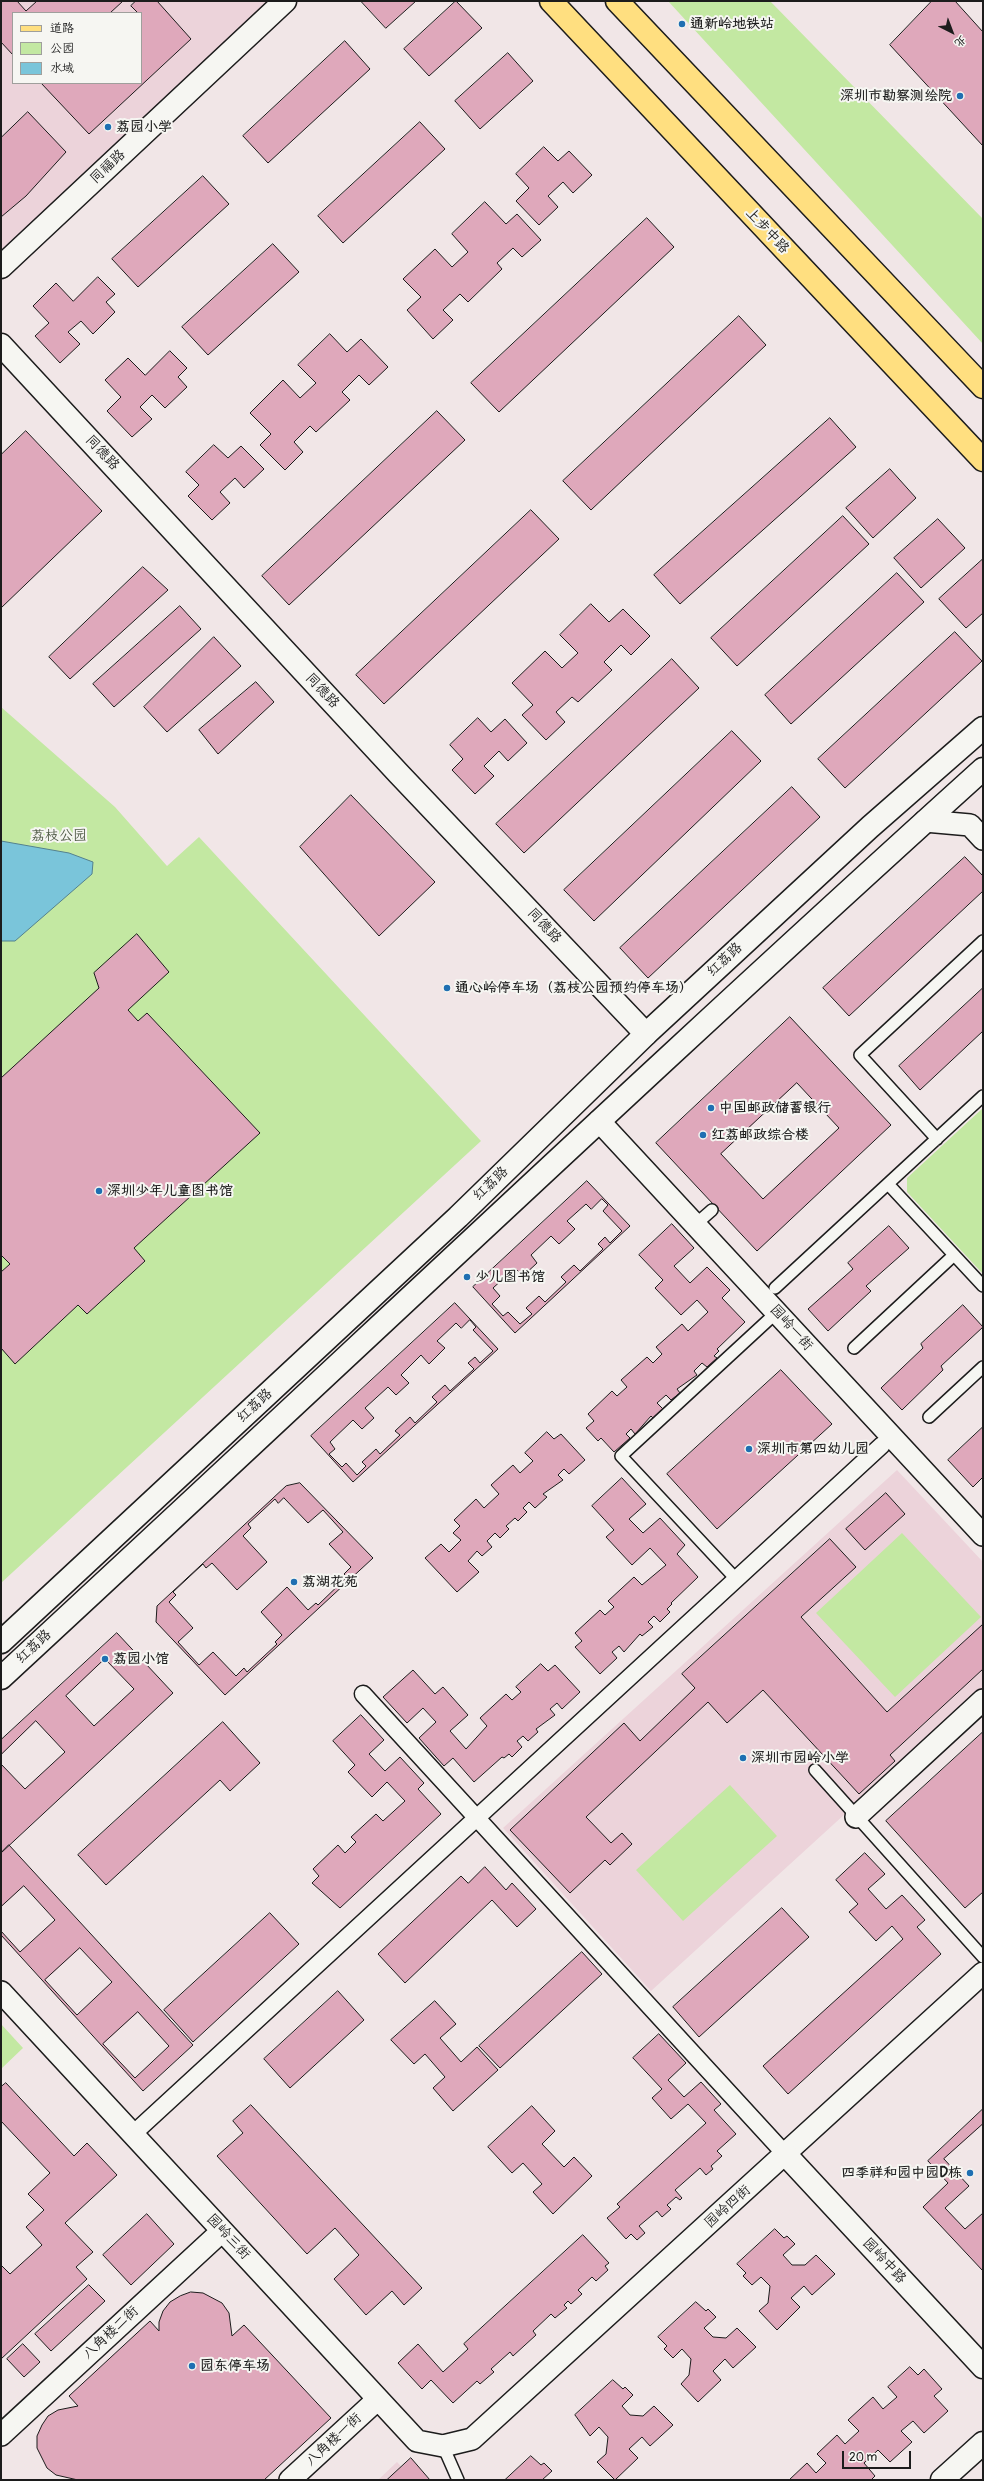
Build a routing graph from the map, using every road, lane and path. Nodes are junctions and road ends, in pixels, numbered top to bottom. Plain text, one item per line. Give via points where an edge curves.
1 (285, 1) edge
2 (551, 1) edge
3 (617, 1) edge
4 (1, 267) edge
5 (1, 345) edge
6 (983, 387) edge
7 (983, 460) edge
8 (983, 728) edge
9 (983, 768) edge
10 (925, 821) junction
11 (983, 839) edge
12 (983, 941) edge
13 (646, 1034) junction
14 (983, 1096) edge
15 (599, 1121) junction
16 (937, 1139) junction
17 (888, 1184) junction
18 (712, 1210) dead end
19 (696, 1224) junction
20 (954, 1255) junction
21 (983, 1286) edge
22 (775, 1288) dead end
23 (777, 1312) junction
24 (854, 1348) dead end
25 (983, 1367) edge
26 (929, 1418) dead end
27 (882, 1445) dead end
28 (983, 1534) edge
29 (736, 1579) junction
30 (1, 1642) edge
31 (1, 1678) edge
32 (363, 1694) dead end
33 (983, 1700) edge
34 (815, 1770) dead end
35 (476, 1817) junction
36 (856, 1817) junction
37 (983, 1957) edge
38 (983, 1973) edge
39 (1, 1992) edge
40 (132, 2134) junction
41 (786, 2155) junction
42 (222, 2231) junction
43 (983, 2367) edge
44 (378, 2399) junction
45 (1, 2435) edge
46 (472, 2440) joint
47 (983, 2443) edge
48 (443, 2446) junction
49 (290, 2480) edge
50 (458, 2480) edge
51 (942, 2480) edge

1 - 4 main road, 同福路
2 - 7 main road, 上步中路
3 - 6 main road
5 - 13 main road, 同德路 via 394,768
8 - 13 main road, 红荔路 via 870,827
9 - 10 main road, 红荔路
10 - 11 street via 970,825
10 - 15 main road, 红荔路
12 - 16 lane via 860,1055
13 - 30 main road, 红荔路 via 458,1217
14 - 16 lane
15 - 19 street, 园岭一街
15 - 31 main road, 红荔路 via 278,1423
16 - 17 lane
17 - 20 lane
17 - 22 lane
18 - 19 lane
19 - 23 street, 园岭一街
20 - 21 lane
20 - 24 lane
23 - 28 street, 园岭一街
23 - 29 lane via 621,1456
25 - 26 lane
27 - 29 street
29 - 35 street
32 - 35 street
33 - 36 street
34 - 36 lane
35 - 40 street
35 - 41 street
36 - 37 lane
38 - 41 street, 园岭四街
39 - 40 street, 园岭三街
40 - 42 street, 园岭三街
41 - 43 main road, 园岭中路
41 - 46 street, 园岭四街
42 - 44 street, 园岭三街
42 - 45 street, 八角楼二街
44 - 48 street, 园岭三街 via 418,2441
44 - 49 street, 八角楼一街
46 - 48 street, 园岭三街
47 - 51 main road
48 - 50 lane

